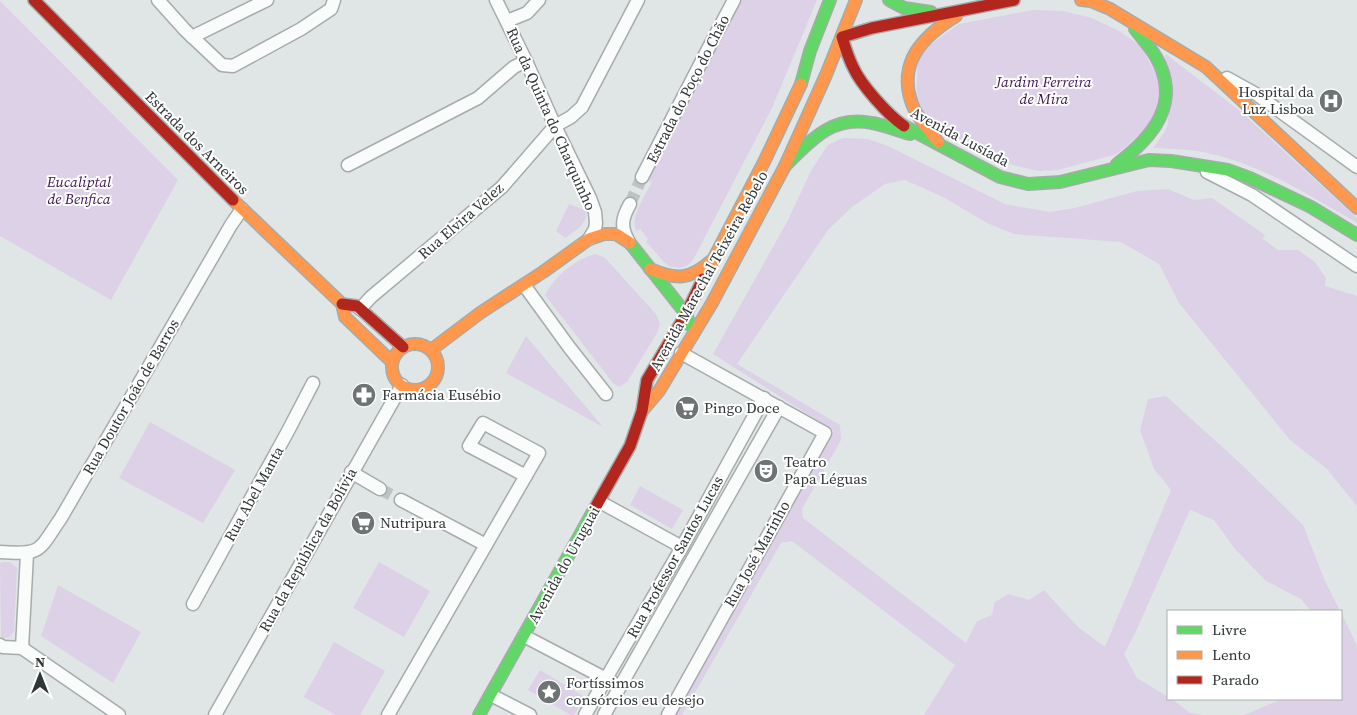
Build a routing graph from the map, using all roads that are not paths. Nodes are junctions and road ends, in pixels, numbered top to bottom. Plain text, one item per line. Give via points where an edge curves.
1 (34, 0) edge
2 (159, 0) edge
3 (267, 0) edge
4 (334, 0) edge
5 (496, 0) edge
6 (539, 0) edge
7 (638, 0) edge
8 (734, 0) edge
9 (830, 0) edge
10 (856, 0) edge
11 (889, 0) edge
12 (1014, 0) edge
13 (1081, 0) edge
14 (839, 8) edge
15 (969, 9) junction
16 (946, 14) junction
17 (1127, 19) junction
18 (507, 21) junction
19 (192, 37) junction
20 (842, 37) junction
21 (526, 61) junction
22 (1206, 67) junction
23 (801, 83) junction
24 (555, 126) junction
25 (920, 136) junction
26 (940, 146) junction
27 (348, 165) dead end
28 (1194, 165) junction
29 (785, 166) junction
30 (1357, 167) edge
31 (1109, 170) junction
32 (642, 177) tunnel mouth
33 (630, 204) tunnel mouth
34 (1357, 208) edge
35 (242, 209) junction
36 (1357, 235) edge
37 (589, 239) junction
38 (628, 242) junction
39 (714, 258) junction
40 (1357, 266) edge
41 (650, 269) junction
42 (524, 285) junction
43 (342, 304) junction
44 (360, 309) junction
45 (706, 312) junction
46 (686, 314) junction
47 (403, 347) junction
48 (431, 350) junction
49 (682, 352) junction
50 (392, 362) junction
51 (313, 384) dead end
52 (402, 385) junction
53 (606, 394) dead end
54 (764, 398) junction
55 (779, 407) junction
56 (642, 411) junction
57 (351, 472) junction
58 (526, 476) junction
59 (380, 489) tunnel mouth
60 (401, 500) tunnel mouth
61 (600, 502) junction
62 (486, 545) junction
63 (682, 547) junction
64 (0, 552) edge
65 (27, 554) junction
66 (193, 604) dead end
67 (524, 636) junction
68 (0, 645) edge
69 (22, 648) junction
70 (606, 679) junction
71 (620, 687) junction
72 (491, 694) junction
73 (119, 715) edge
74 (216, 715) edge
75 (388, 715) edge
76 (479, 715) edge
77 (530, 715) edge
78 (585, 715) edge
79 (604, 715) edge
80 (668, 715) edge

1 - 35 main road, Estrada dos Arneiros
2 - 19 street
3 - 19 street
4 - 19 street via 332,9 233,66 222,65
5 - 18 street, Rua da Quinta do Charquinho
6 - 18 street via 527,13
7 - 24 street, Rua Elvira Velez via 582,106
8 - 32 street, Estrada do Poço do Chão
9 - 23 main road, Avenida Marechal Teixeira Rebelo
10 - 20 main road, Avenida Marechal Teixeira Rebelo
11 - 16 main road via 905,8
12 - 15 main road
13 - 17 main road via 1091,1
14 - 20 main road, Avenida Lusíada
15 - 16 main road
15 - 26 main road via 928,35 909,65 908,90 912,104
16 - 20 main road
17 - 22 main road
17 - 31 main road via 1158,59 1163,74 1165,103 1156,128 1146,141
18 - 21 street, Rua da Quinta do Charquinho
20 - 23 main road via 823,51
20 - 25 main road, Avenida Lusíada via 853,68 877,101
20 - 29 main road, Avenida Marechal Teixeira Rebelo
21 - 24 street, Rua da Quinta do Charquinho
21 - 27 street via 478,98
22 - 30 street via 1256,94
22 - 34 main road
23 - 39 main road, Avenida Marechal Teixeira Rebelo
24 - 37 street, Rua da Quinta do Charquinho via 595,212 595,229
24 - 44 street, Rua Elvira Velez via 502,187
25 - 26 main road, Avenida Lusíada
25 - 29 main road via 870,122 838,123 824,129
26 - 31 main road, Avenida Lusíada via 1000,177 1028,184 1060,182
28 - 31 main road, Avenida Lusíada via 1149,160
28 - 36 main road, Avenida Lusíada via 1228,170 1250,178 1311,207
28 - 40 street via 1252,195
29 - 45 main road, Avenida Marechal Teixeira Rebelo
33 - 38 street via 622,226
35 - 43 main road, Estrada dos Arneiros
35 - 65 street, Rua Doutor João de Barros via 61,518 40,549
37 - 38 main road via 609,234 621,236
37 - 42 main road
38 - 41 main road
39 - 41 main road via 696,274 685,277 668,277
39 - 46 main road, Avenida Marechal Teixeira Rebelo
41 - 46 main road
42 - 48 main road
42 - 53 street
43 - 44 main road, Estrada dos Arneiros
43 - 50 main road, Estrada dos Arneiros via 345,317
44 - 47 main road, Estrada dos Arneiros
45 - 46 main road via 696,317
45 - 49 main road, Avenida Marechal Teixeira Rebelo
46 - 49 main road via 690,328
46 - 56 main road, Avenida Marechal Teixeira Rebelo via 647,380
47 - 48 main road via 414,343
47 - 50 main road
48 - 52 main road via 438,367 431,384 414,390
49 - 54 street, Rua José Marinho
49 - 56 main road, Avenida Marechal Teixeira Rebelo via 659,391
50 - 52 main road via 394,375
51 - 66 street, Rua Abel Manta
52 - 57 street, Rua da República da Bolívia
54 - 55 street, Rua José Marinho
54 - 63 street, Rua Professor Santos Lucas
55 - 71 street, Rua Professor Santos Lucas
55 - 80 street, Rua José Marinho via 825,433
56 - 61 main road, Avenida do Uruguai via 630,446
57 - 59 street
57 - 74 street, Rua da República da Bolívia
58 - 58 street via 470,446 484,423 539,454
58 - 62 street
60 - 62 street
61 - 63 street
61 - 67 main road, Avenida do Uruguai
62 - 75 street
63 - 70 street, Rua Professor Santos Lucas
64 - 65 street
65 - 69 street
67 - 70 street
67 - 72 main road, Avenida do Uruguai
68 - 69 street
69 - 73 street
70 - 71 street
70 - 78 street, Rua Professor Santos Lucas
71 - 79 street, Rua Professor Santos Lucas
72 - 76 main road, Avenida do Uruguai
72 - 77 street

